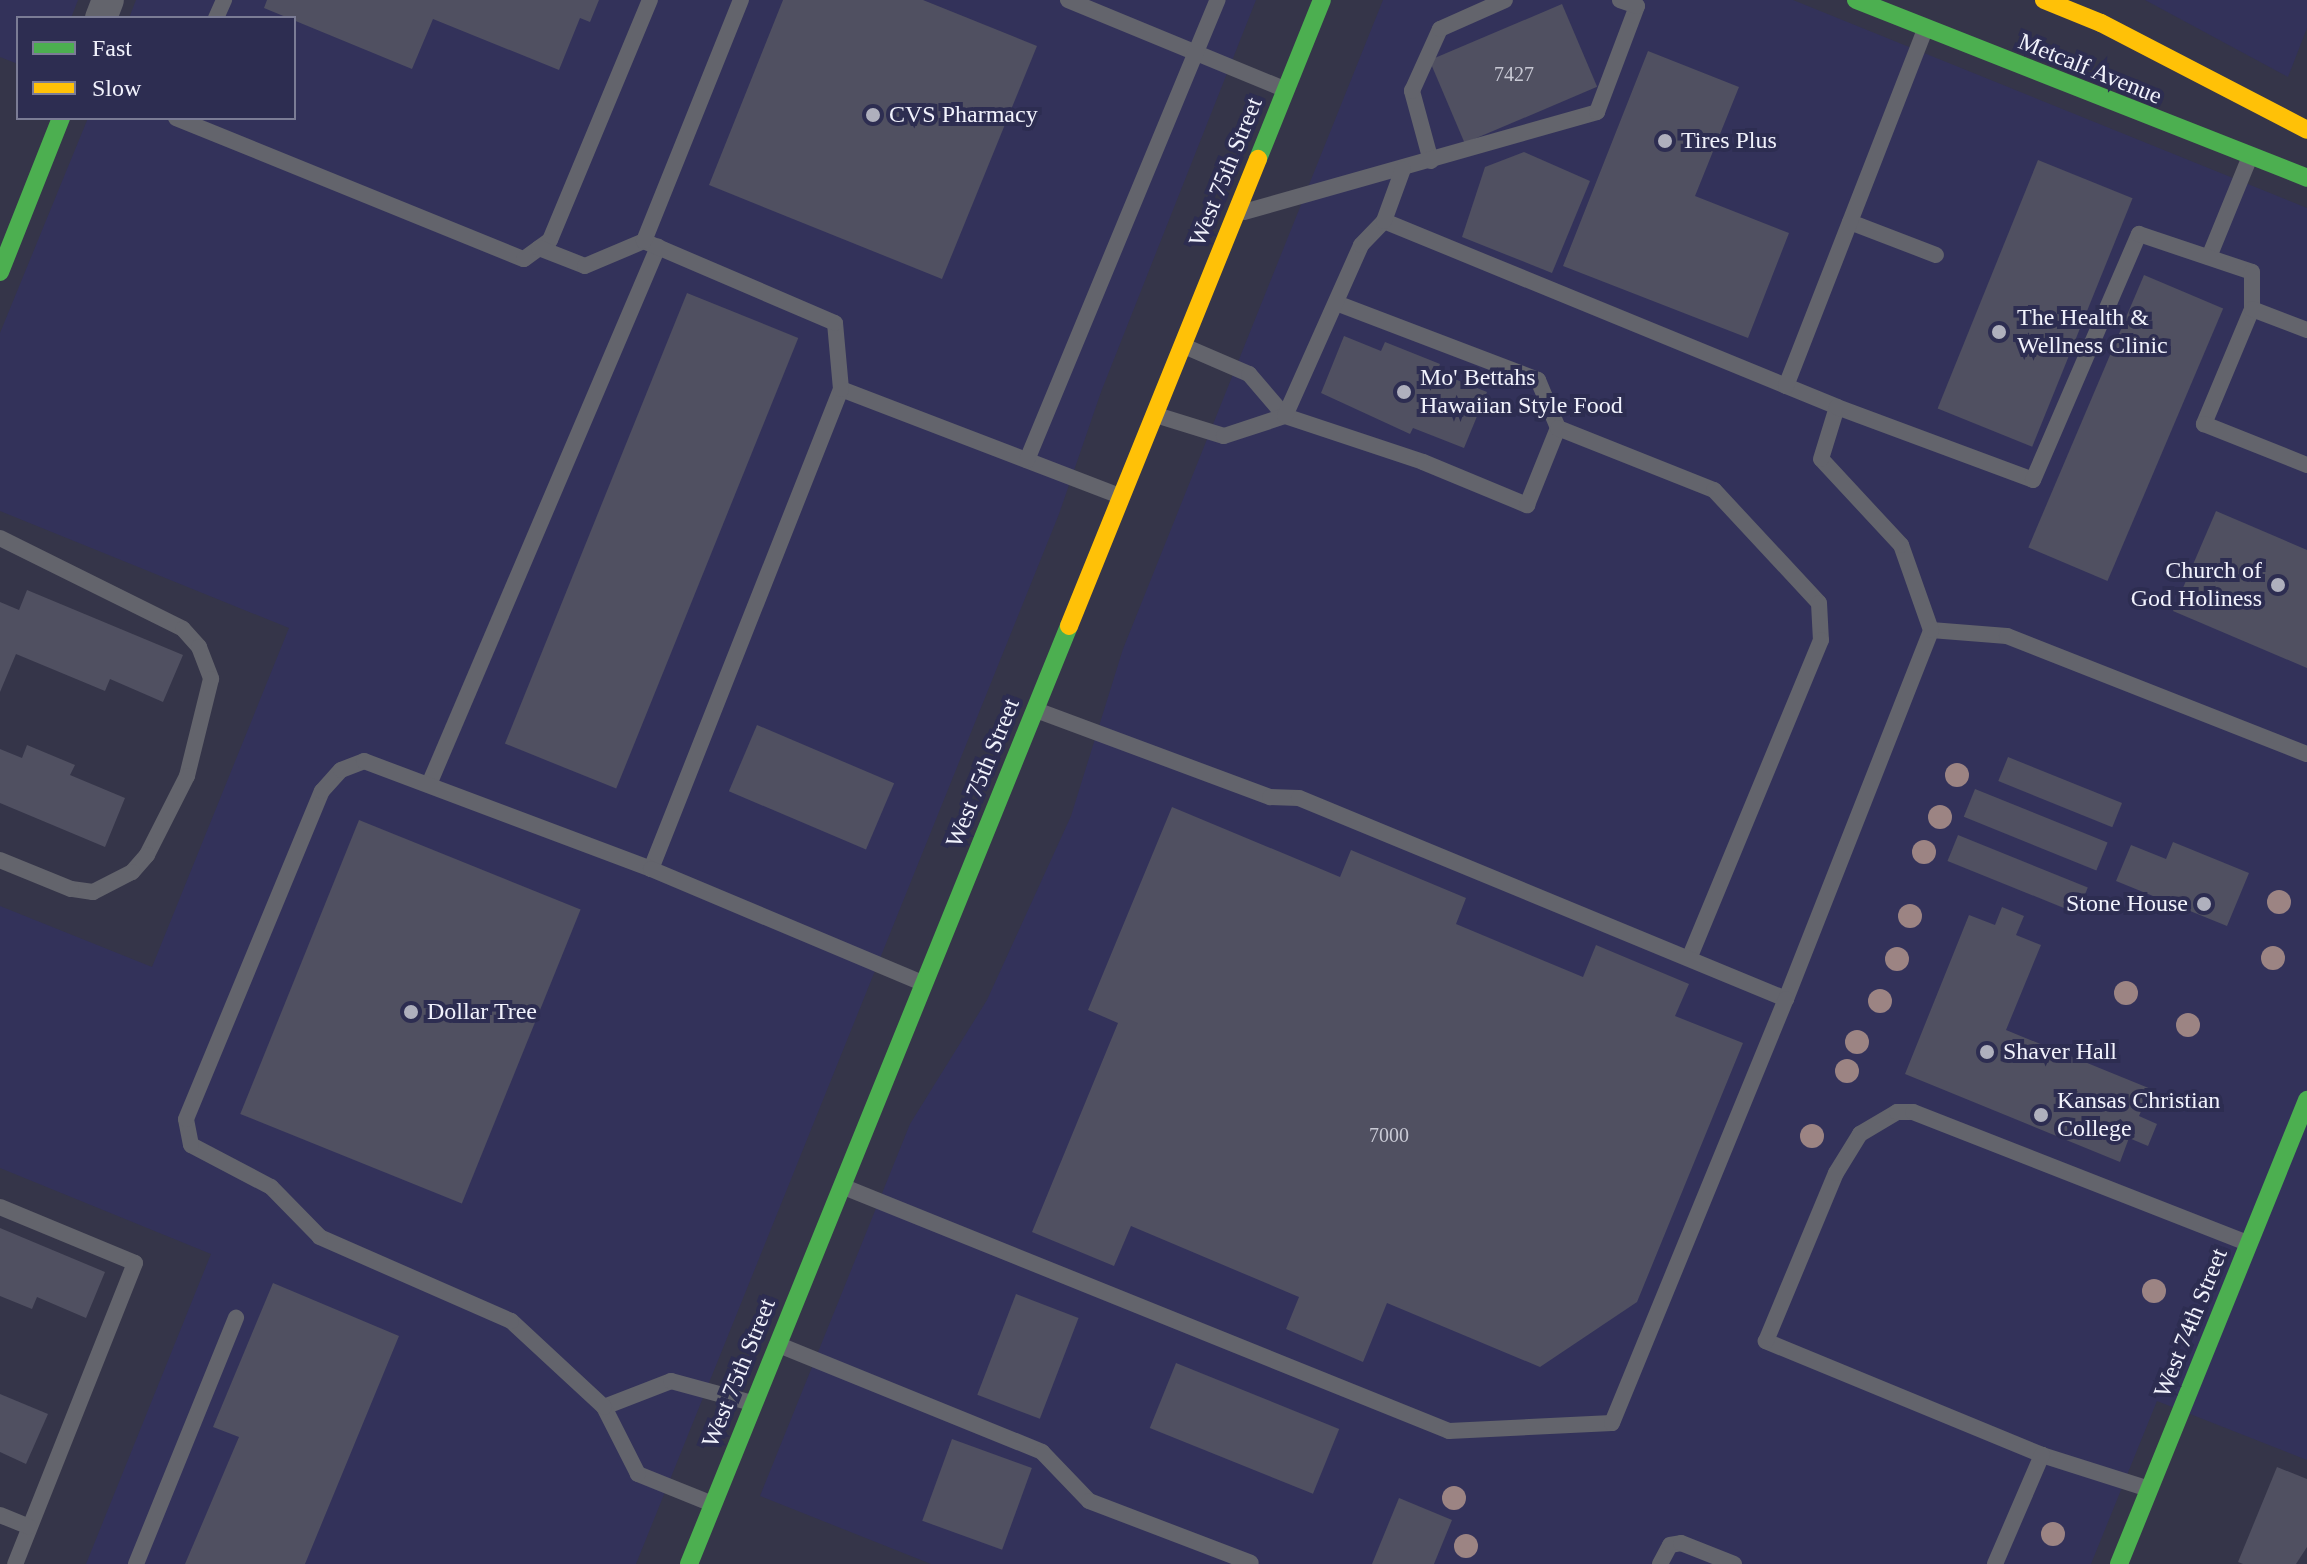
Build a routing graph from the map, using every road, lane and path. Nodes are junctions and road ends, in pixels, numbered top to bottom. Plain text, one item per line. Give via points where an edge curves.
1 (650, 0) edge
2 (741, 0) edge
3 (1068, 0) edge
4 (1218, 0) edge
5 (1322, 0) edge
6 (1505, 0) edge
7 (1620, 0) edge
8 (1856, 0) edge
9 (2044, 0) edge
10 (1925, 29) junction
11 (1196, 53) junction
12 (1286, 89) junction
13 (60, 120) edge
14 (181, 120) edge
15 (2307, 130) edge
16 (2249, 159) junction
17 (1431, 161) junction
18 (1403, 169) junction
19 (2307, 178) edge
20 (1235, 214) junction
21 (1384, 221) junction
22 (1850, 222) junction
23 (651, 244) junction
24 (539, 248) junction
25 (1936, 255) dead end
26 (2209, 257) junction
27 (0, 272) edge
28 (1336, 303) junction
29 (2252, 309) junction
30 (2307, 330) edge
31 (1182, 345) junction
32 (1786, 386) junction
33 (841, 389) junction
34 (1837, 407) junction
35 (1154, 414) junction
36 (1285, 416) junction
37 (1558, 428) junction
38 (1027, 460) junction
39 (2307, 465) edge
40 (1121, 496) junction
41 (0, 538) edge
42 (1931, 630) junction
43 (1035, 709) junction
44 (2307, 754) edge
45 (430, 782) junction
46 (0, 860) edge
47 (651, 869) junction
48 (1689, 958) junction
49 (923, 984) junction
50 (1786, 999) junction
51 (2307, 1100) edge
52 (841, 1186) junction
53 (0, 1207) edge
54 (2249, 1244) junction
55 (236, 1318) dead end
56 (777, 1344) junction
57 (752, 1403) junction
58 (604, 1407) junction
59 (2042, 1455) junction
60 (2149, 1489) junction
61 (713, 1504) junction
62 (0, 1515) edge
63 (29, 1527) junction
64 (2124, 1562) edge
65 (1251, 1563) edge
66 (15, 1564) edge
67 (136, 1564) edge
68 (689, 1564) edge
69 (1660, 1564) edge
70 (1734, 1564) edge
71 (1995, 1564) edge

1 - 24 lane via 550,240
2 - 23 lane
3 - 11 lane
4 - 11 lane
5 - 12 main road, West 75th Street
6 - 17 lane via 1440,29 1412,91
7 - 17 lane via 1637,6 1597,112
8 - 10 main road, Metcalf Avenue
9 - 15 main road, Metcalf Avenue via 2101,23
10 - 16 main road, Metcalf Avenue
10 - 22 lane
11 - 12 lane
11 - 38 lane
12 - 20 main road, West 75th Street
13 - 27 main road
14 - 24 lane via 524,259
16 - 19 main road, Metcalf Avenue
16 - 26 lane
17 - 18 lane
18 - 20 lane
18 - 21 lane
20 - 31 main road, West 75th Street
21 - 28 lane via 1361,245
21 - 32 lane
22 - 25 lane
22 - 32 lane
23 - 24 lane via 585,266
23 - 33 lane via 835,323
23 - 45 lane
26 - 29 lane via 2252,272
26 - 34 lane via 2139,234 2033,480
28 - 36 lane
28 - 37 lane via 1538,380
29 - 30 lane
29 - 39 lane via 2204,424
31 - 35 main road, West 75th Street
31 - 36 lane via 1249,374
32 - 34 lane
33 - 38 lane
33 - 47 lane
34 - 42 lane via 1821,459 1901,545
35 - 36 lane via 1224,436
35 - 40 main road, West 75th Street
36 - 37 lane via 1423,462 1527,505
37 - 48 lane via 1714,490 1819,603 1821,640
38 - 40 lane
40 - 43 main road, West 75th Street
41 - 46 lane via 183,629 199,647 211,679 187,776 159,834 132,872 93,892 71,889
42 - 44 lane via 2007,636
42 - 50 lane
43 - 48 lane via 1270,797 1299,798
43 - 49 main road, West 75th Street
45 - 47 lane
45 - 58 lane via 364,761 341,770 322,791 186,1119 185,1134 191,1145 285,1198 320,1237 511,1321
47 - 49 lane
48 - 50 lane
49 - 52 main road, West 75th Street
50 - 52 lane via 1612,1423 1449,1431
51 - 54 main road, West 74th Street
52 - 56 main road, West 75th Street
53 - 63 lane via 135,1263
54 - 59 lane via 1913,1112 1878,1120 1860,1134 1836,1173 1766,1341
54 - 60 main road, West 74th Street
55 - 67 lane
56 - 57 main road, West 75th Street
56 - 65 lane via 1042,1452 1089,1501
57 - 58 lane via 671,1381
57 - 61 main road, West 75th Street
58 - 61 lane via 638,1474
59 - 60 lane
59 - 71 lane
60 - 64 main road, West 74th Street
61 - 68 main road, West 75th Street
62 - 63 lane
63 - 66 lane
69 - 70 lane via 1670,1545 1681,1543

